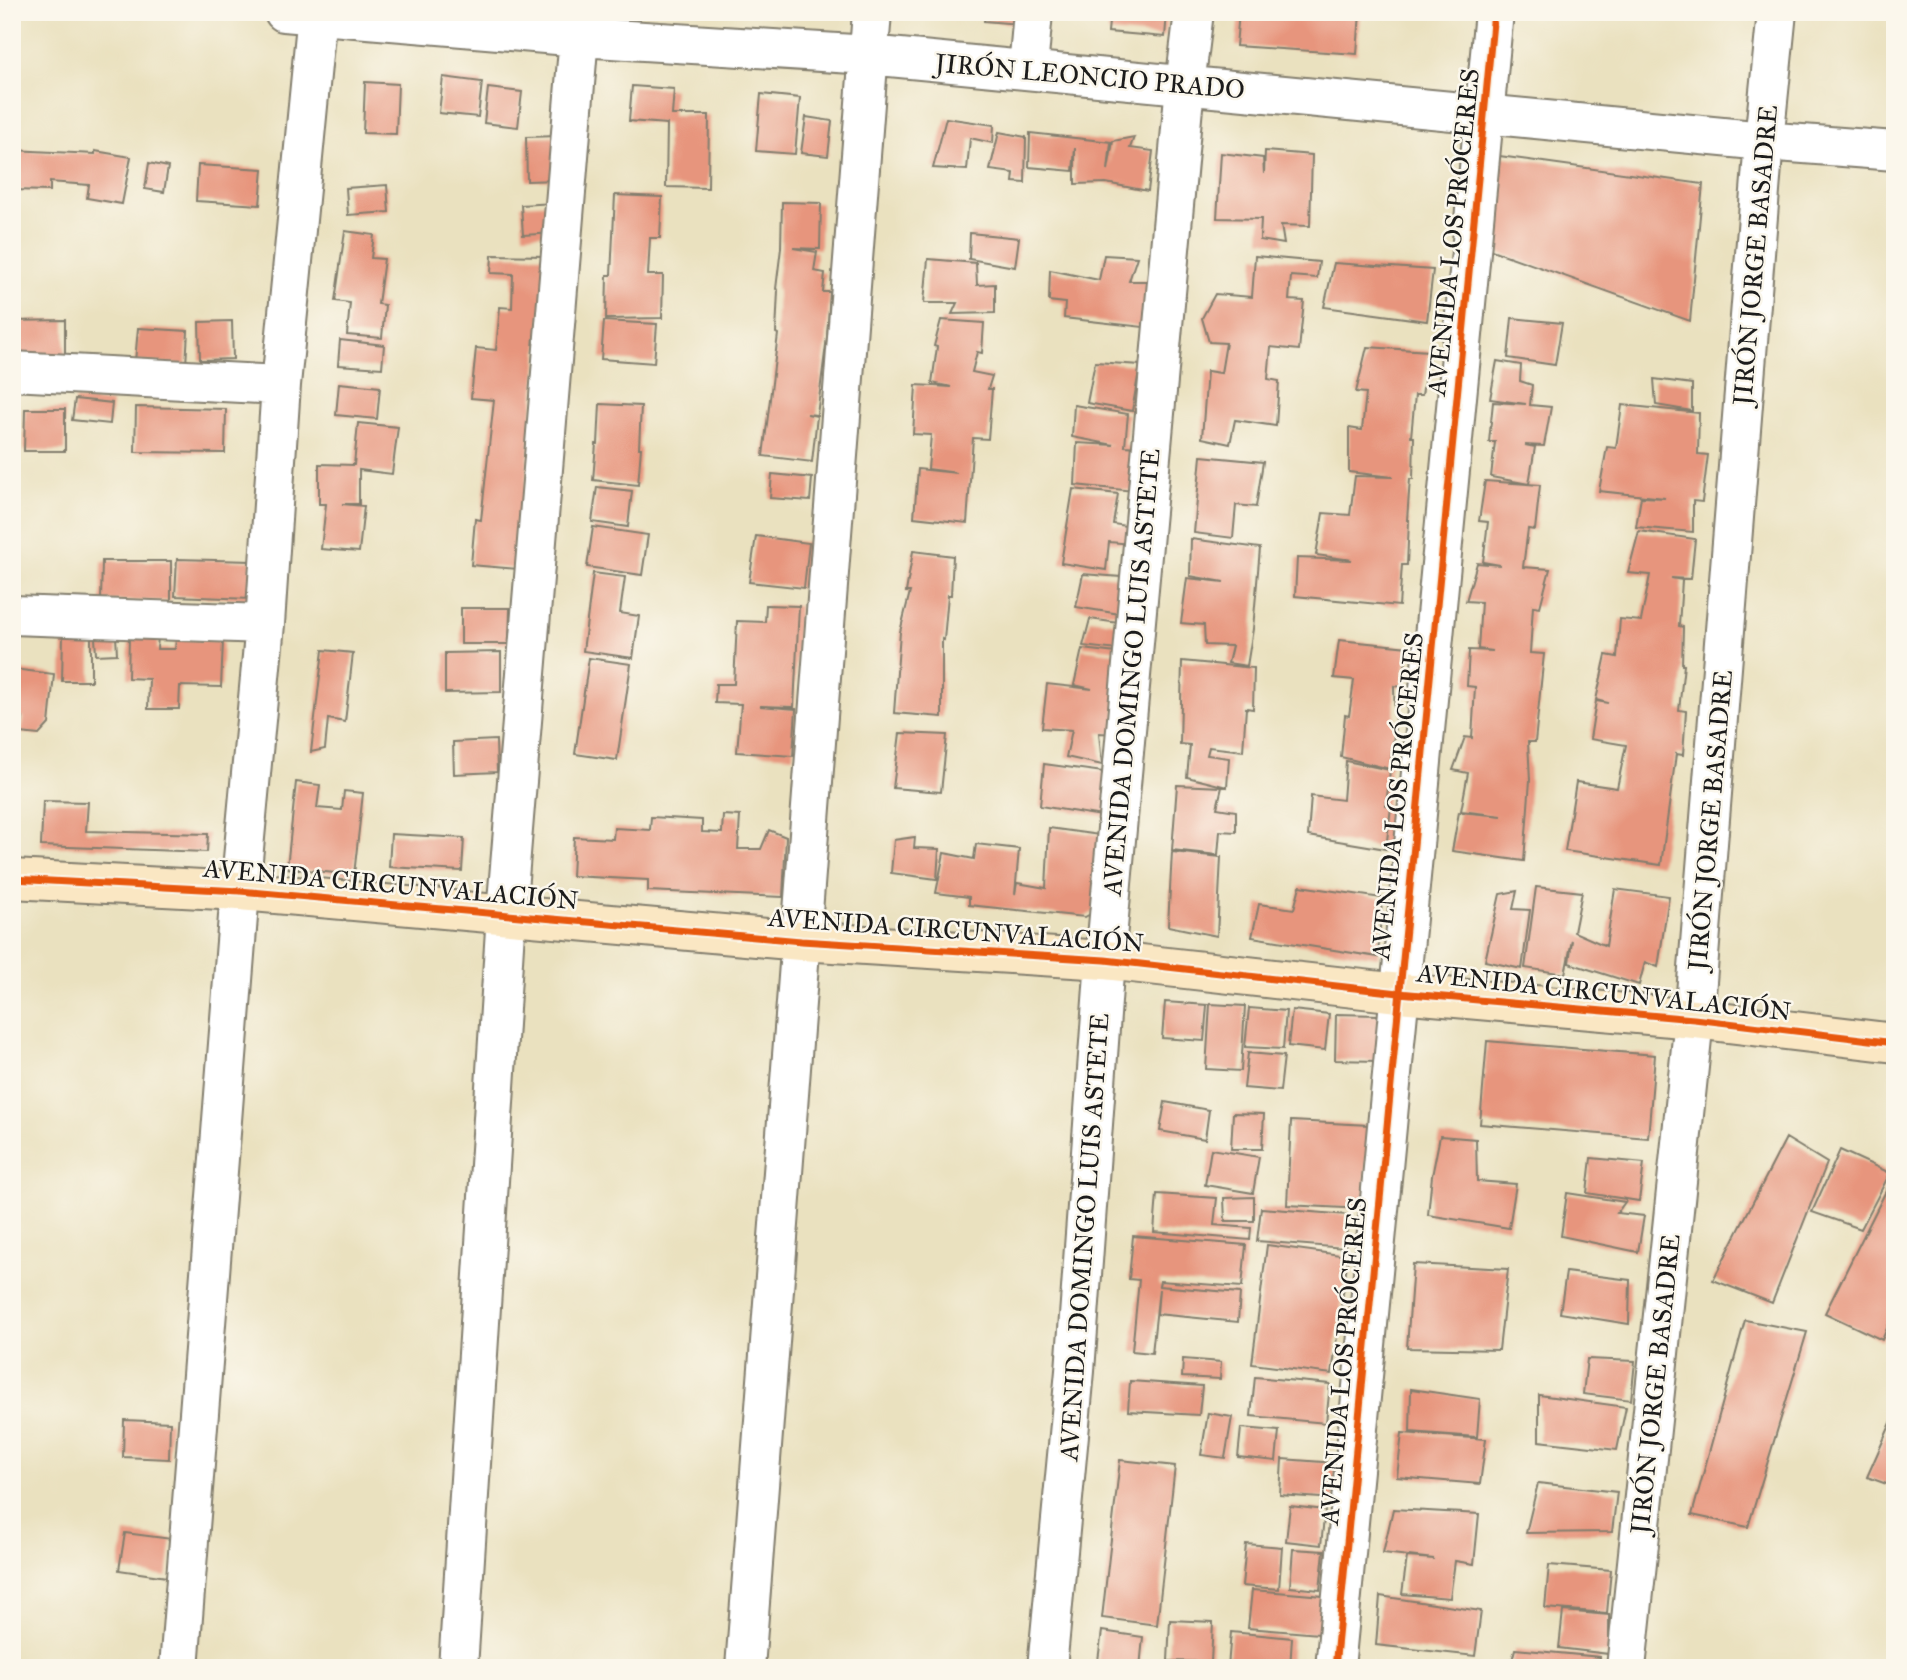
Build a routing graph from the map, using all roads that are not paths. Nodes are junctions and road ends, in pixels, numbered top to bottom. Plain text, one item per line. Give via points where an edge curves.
1 (872, 12) edge
2 (1033, 12) edge
3 (1194, 12) edge
4 (1494, 12) edge
5 (1777, 12) edge
6 (296, 13) edge
7 (581, 25) edge
8 (869, 55) junction
9 (1028, 69) junction
10 (1185, 85) junction
11 (1485, 114) junction
12 (1763, 141) junction
13 (1895, 151) edge
14 (12, 371) edge
15 (281, 385) junction
16 (12, 615) edge
17 (265, 624) junction
18 (12, 879) edge
19 (240, 891) junction
20 (506, 914) junction
21 (801, 941) junction
22 (1105, 960) junction
23 (1399, 993) junction
24 (1694, 1019) junction
25 (1895, 1043) edge
26 (180, 1668) edge
27 (458, 1668) edge
28 (745, 1668) edge
29 (1047, 1668) edge
30 (1335, 1668) edge
31 (1626, 1668) edge

1 - 8 street
2 - 9 street
3 - 10 street, AVENIDA DOMINGO LUIS ASTETE
4 - 11 street, AVENIDA LOS PRÓCERES
5 - 12 street, JIRÓN JORGE BASADRE
6 - 7 street, JIRÓN LEONCIO PRADO
6 - 15 street
7 - 8 street, JIRÓN LEONCIO PRADO
7 - 20 street
8 - 9 street, JIRÓN LEONCIO PRADO
8 - 21 street
9 - 10 street, JIRÓN LEONCIO PRADO
10 - 11 street, JIRÓN LEONCIO PRADO
10 - 22 street, AVENIDA DOMINGO LUIS ASTETE
11 - 12 street, JIRÓN LEONCIO PRADO
11 - 23 street, AVENIDA LOS PRÓCERES
12 - 13 street, JIRÓN LEONCIO PRADO
12 - 24 street, JIRÓN JORGE BASADRE
14 - 15 street
15 - 17 street
16 - 17 street
17 - 19 street
18 - 19 street, AVENIDA CIRCUNVALACIÓN
19 - 20 street, AVENIDA CIRCUNVALACIÓN
19 - 26 street
20 - 21 street, AVENIDA CIRCUNVALACIÓN
20 - 27 street
21 - 22 street, AVENIDA CIRCUNVALACIÓN
21 - 28 street
22 - 23 street, AVENIDA CIRCUNVALACIÓN
22 - 29 street, AVENIDA DOMINGO LUIS ASTETE via 1075,1371
23 - 24 street, AVENIDA CIRCUNVALACIÓN
23 - 30 street, AVENIDA LOS PRÓCERES
24 - 25 street, AVENIDA CIRCUNVALACIÓN
24 - 31 street, JIRÓN JORGE BASADRE

